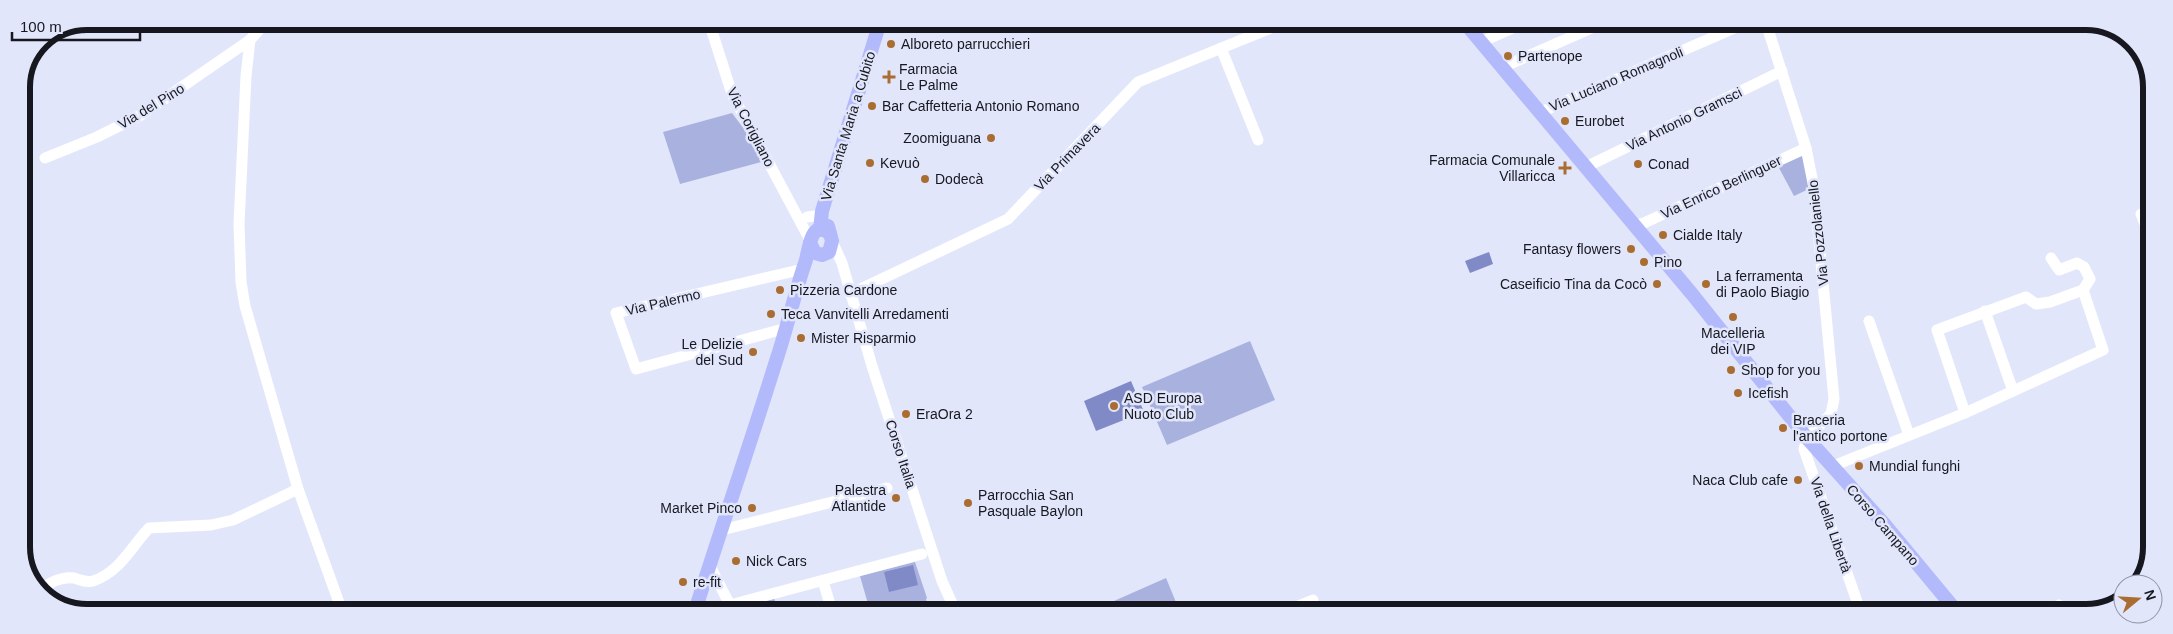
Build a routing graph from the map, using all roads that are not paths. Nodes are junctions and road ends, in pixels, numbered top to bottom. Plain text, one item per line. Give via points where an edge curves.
1 (259, 30) edge
2 (711, 30) edge
3 (878, 30) edge
4 (1264, 30) edge
5 (1471, 30) edge
6 (1508, 30) edge
7 (1587, 30) edge
8 (1730, 30) edge
9 (1768, 30) edge
10 (250, 40) junction
11 (1481, 42) junction
12 (1221, 48) junction
13 (1503, 67) junction
14 (1782, 71) junction
15 (1541, 112) junction
16 (1258, 140) dead end
17 (1806, 148) junction
18 (45, 158) dead end
19 (1586, 167) junction
20 (828, 190) junction
21 (791, 202) junction
22 (822, 211) junction
23 (2141, 214) dead end
24 (807, 217) junction
25 (2143, 219) edge
26 (1635, 225) junction
27 (820, 241) junction
28 (2051, 258) dead end
29 (803, 269) junction
30 (2082, 290) junction
31 (850, 294) junction
32 (1985, 312) junction
33 (1869, 321) dead end
34 (787, 328) junction
35 (2013, 391) junction
36 (1965, 412) junction
37 (1909, 435) junction
38 (1807, 438) junction
39 (1832, 466) junction
40 (887, 488) dead end
41 (298, 489) junction
42 (722, 530) junction
43 (922, 554) dead end
44 (710, 566) junction
45 (823, 581) junction
46 (46, 586) edge
47 (1313, 600) dead end
48 (339, 604) edge
49 (697, 604) edge
50 (729, 604) edge
51 (745, 604) edge
52 (830, 604) edge
53 (952, 604) edge
54 (1303, 604) edge
55 (1858, 604) edge
56 (1950, 604) edge

1 - 10 street, Via del Pino
2 - 21 street, Via Corigliano via 732,94
3 - 20 main road, Via Santa Maria a Cubito
4 - 12 street, Via Primavera
5 - 11 main road, Corso Campano
6 - 11 street
7 - 13 street
8 - 15 street, Via Luciano Romagnoli
9 - 14 street, Via Pozzolaniello
10 - 18 street, Via del Pino via 141,115 98,137
10 - 41 street via 239,224 241,282 245,306
11 - 13 main road, Corso Campano
12 - 16 street
12 - 31 street, Via Primavera via 1138,82 1008,219
13 - 15 main road, Corso Campano
14 - 17 street, Via Pozzolaniello
14 - 19 street, Via Antonio Gramsci
15 - 19 main road, Corso Campano
17 - 26 street, Via Enrico Berlinguer
17 - 38 street, Via Pozzolaniello via 1819,226 1834,399 1828,419
19 - 26 main road, Corso Campano
20 - 22 main road, Via Santa Maria a Cubito
20 - 27 main road
21 - 24 street
21 - 27 street, Via Corigliano
22 - 24 street
22 - 27 main road, Via Santa Maria a Cubito
23 - 25 street
24 - 27 street
26 - 38 main road, Corso Campano
27 - 29 main road
27 - 31 street
27 - 31 street via 842,263
28 - 30 street via 2059,270 2078,263 2084,266 2090,279
29 - 34 main road
29 - 34 street, Via Palermo via 616,313 636,369
30 - 32 street via 2036,304 2026,296
30 - 35 street via 2103,350
31 - 53 street, Corso Italia via 942,581
32 - 35 street
32 - 36 street via 1937,330
33 - 37 street
34 - 42 main road
35 - 36 street
36 - 37 street
37 - 39 street
38 - 39 main road, Corso Campano
38 - 55 street, Via della Libertà via 1804,449
39 - 56 main road, Corso Campano
40 - 42 street
41 - 46 street via 233,520 211,525 149,528 112,571 87,582 63,578
41 - 48 street
42 - 44 main road
43 - 45 street
44 - 49 main road
44 - 50 street
45 - 51 street
45 - 52 street
47 - 54 street

